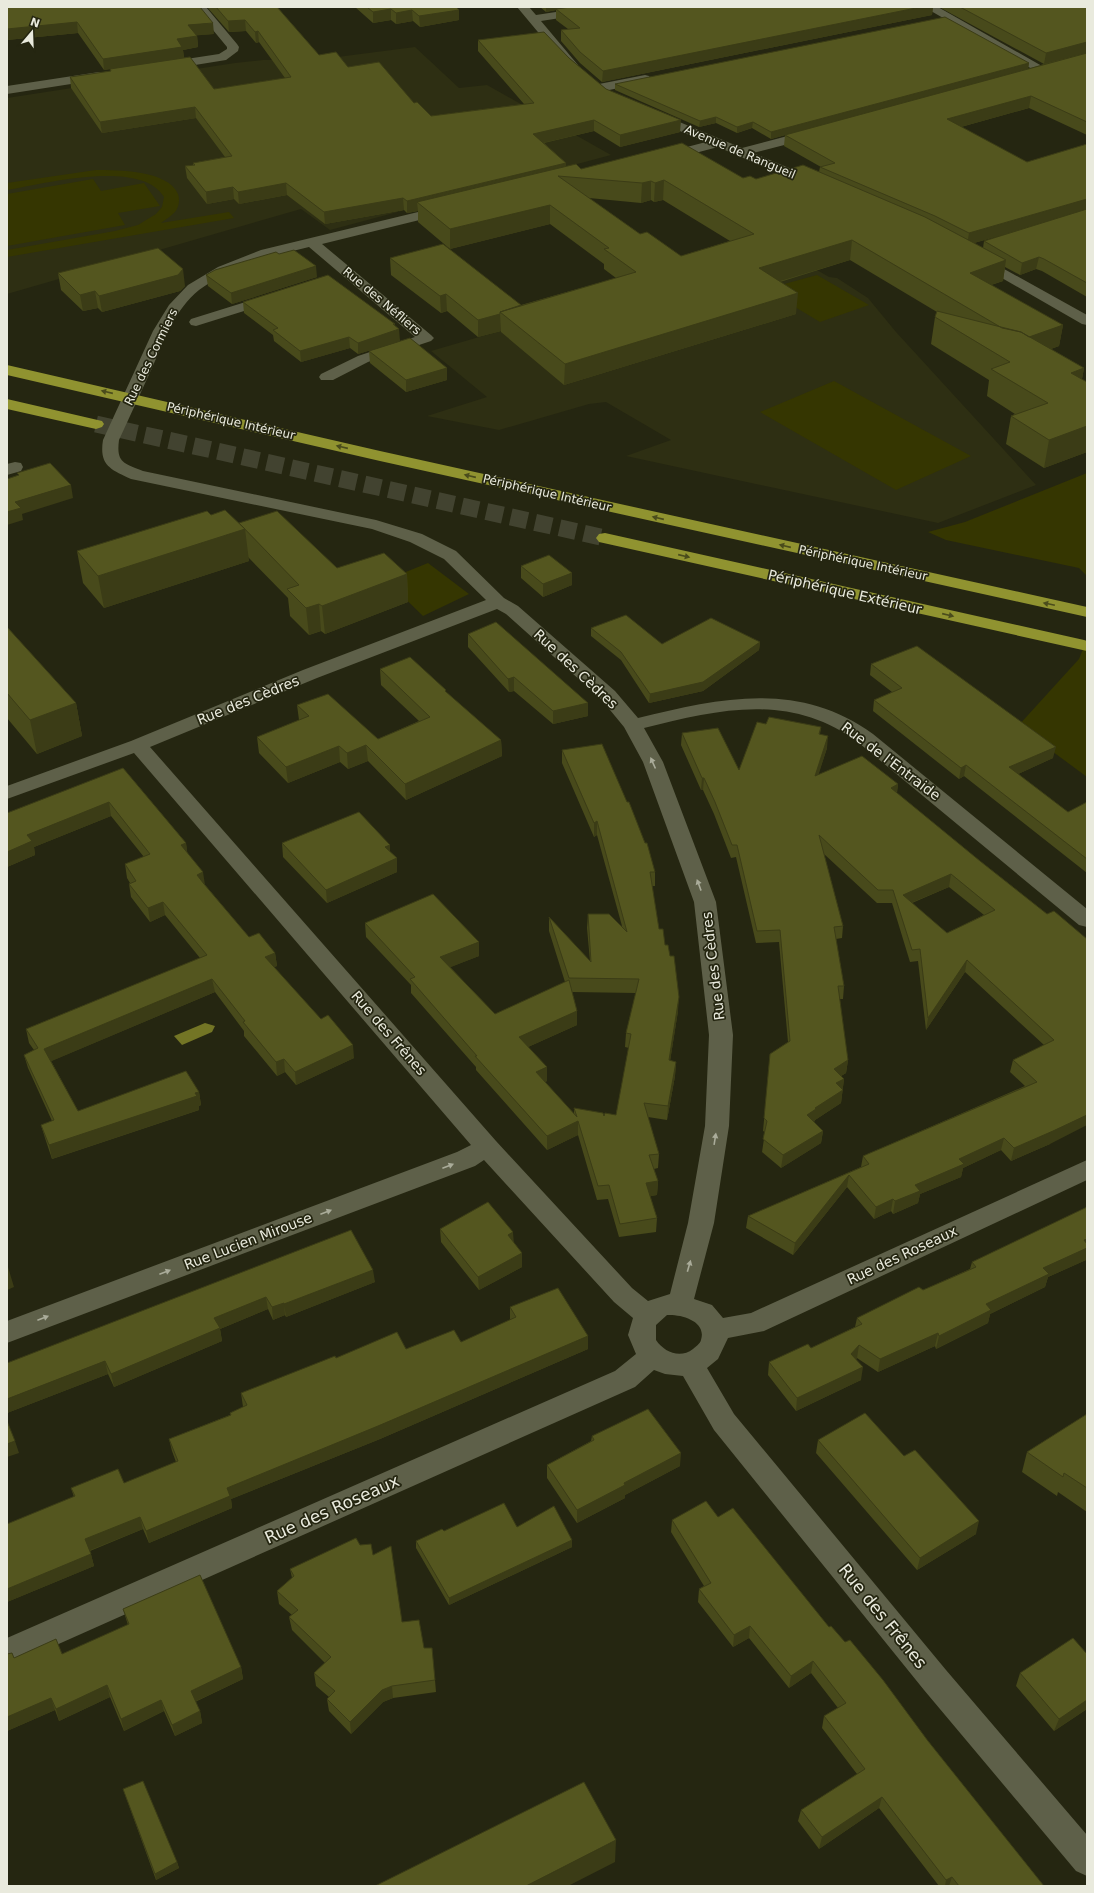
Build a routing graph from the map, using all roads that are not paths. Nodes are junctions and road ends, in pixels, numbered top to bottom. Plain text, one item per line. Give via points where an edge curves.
1 (200, 7) edge
2 (523, 7) edge
3 (612, 7) edge
4 (930, 7) edge
5 (948, 17) junction
6 (533, 19) junction
7 (932, 20) edge
8 (1058, 66) edge
9 (151, 68) edge
10 (1043, 70) junction
11 (113, 74) edge
12 (1028, 75) edge
13 (654, 77) edge
14 (599, 88) junction
15 (7, 90) edge
16 (611, 96) edge
17 (645, 112) edge
18 (829, 129) edge
19 (719, 143) junction
20 (742, 152) junction
21 (654, 159) edge
22 (824, 187) edge
23 (461, 206) edge
24 (312, 242) junction
25 (983, 248) edge
26 (349, 274) junction
27 (335, 278) edge
28 (284, 294) edge
29 (1087, 321) edge
30 (196, 322) dead end
31 (7, 355) edge
32 (7, 370) edge
33 (327, 377) dead end
34 (7, 404) edge
35 (7, 416) edge
36 (380, 456) junction
37 (606, 538) tunnel mouth
38 (498, 602) junction
39 (1087, 612) edge
40 (1084, 646) dead end
41 (633, 725) junction
42 (138, 745) junction
43 (7, 793) edge
44 (1087, 920) edge
45 (487, 1147) junction
46 (1087, 1169) edge
47 (680, 1304) junction
48 (648, 1314) junction
49 (715, 1330) junction
50 (7, 1332) edge
51 (652, 1356) junction
52 (690, 1364) junction
53 (7, 1653) edge
54 (1087, 1860) edge

1 - 9 street via 233,47 232,51 222,57
2 - 6 street
3 - 6 street
4 - 5 street
5 - 7 street
5 - 10 street
6 - 14 street via 584,77
8 - 10 street
10 - 12 street
11 - 15 street
13 - 14 street
14 - 16 street
17 - 19 street, Avenue de Rangueil
18 - 20 street
19 - 20 street, Avenue de Rangueil
19 - 21 street
20 - 22 street, Avenue de Rangueil
23 - 24 street, Rue des Cormiers
24 - 26 street, Rue des Néfliers
24 - 38 street, Rue des Cormiers via 266,253 223,270 193,288 174,308 111,440 109,453 113,461 121,468 137,475 368,523 416,538 450,555
25 - 29 street via 966,252
26 - 27 street
26 - 33 street, Rue des Néfliers via 426,338 363,359
28 - 30 street
31 - 36 highway via 366,439
36 -> 32 highway, Périphérique Intérieur
34 - 35 highway via 96,424 76,429
39 -> 36 highway, Périphérique Intérieur
37 -> 40 highway, Périphérique Extérieur
38 - 41 street, Rue des Cèdres via 528,624 585,674 608,695
38 - 42 street, Rue des Cèdres via 310,674
41 - 44 street, Rue de l'Entraide via 685,712 742,703 794,707 826,715 851,728 943,800
47 -> 41 street, Rue des Cèdres via 701,1223 717,1126 721,1035 705,902 653,762
42 - 43 street, Rue des Cèdres
42 - 45 street, Rue des Frênes
45 - 48 street, Rue des Frênes via 623,1295
50 -> 45 street, Rue Lucien Mirouse via 466,1159
46 - 49 street, Rue des Roseaux via 755,1323
47 - 48 street via 657,1308
47 - 49 street via 698,1309 712,1322
48 - 51 street via 642,1326 641,1340
49 - 52 street via 715,1341 710,1351 702,1359
51 - 52 street via 676,1365
51 - 53 street, Rue des Roseaux via 624,1379
52 - 54 street, Rue des Frênes via 724,1422 935,1680

